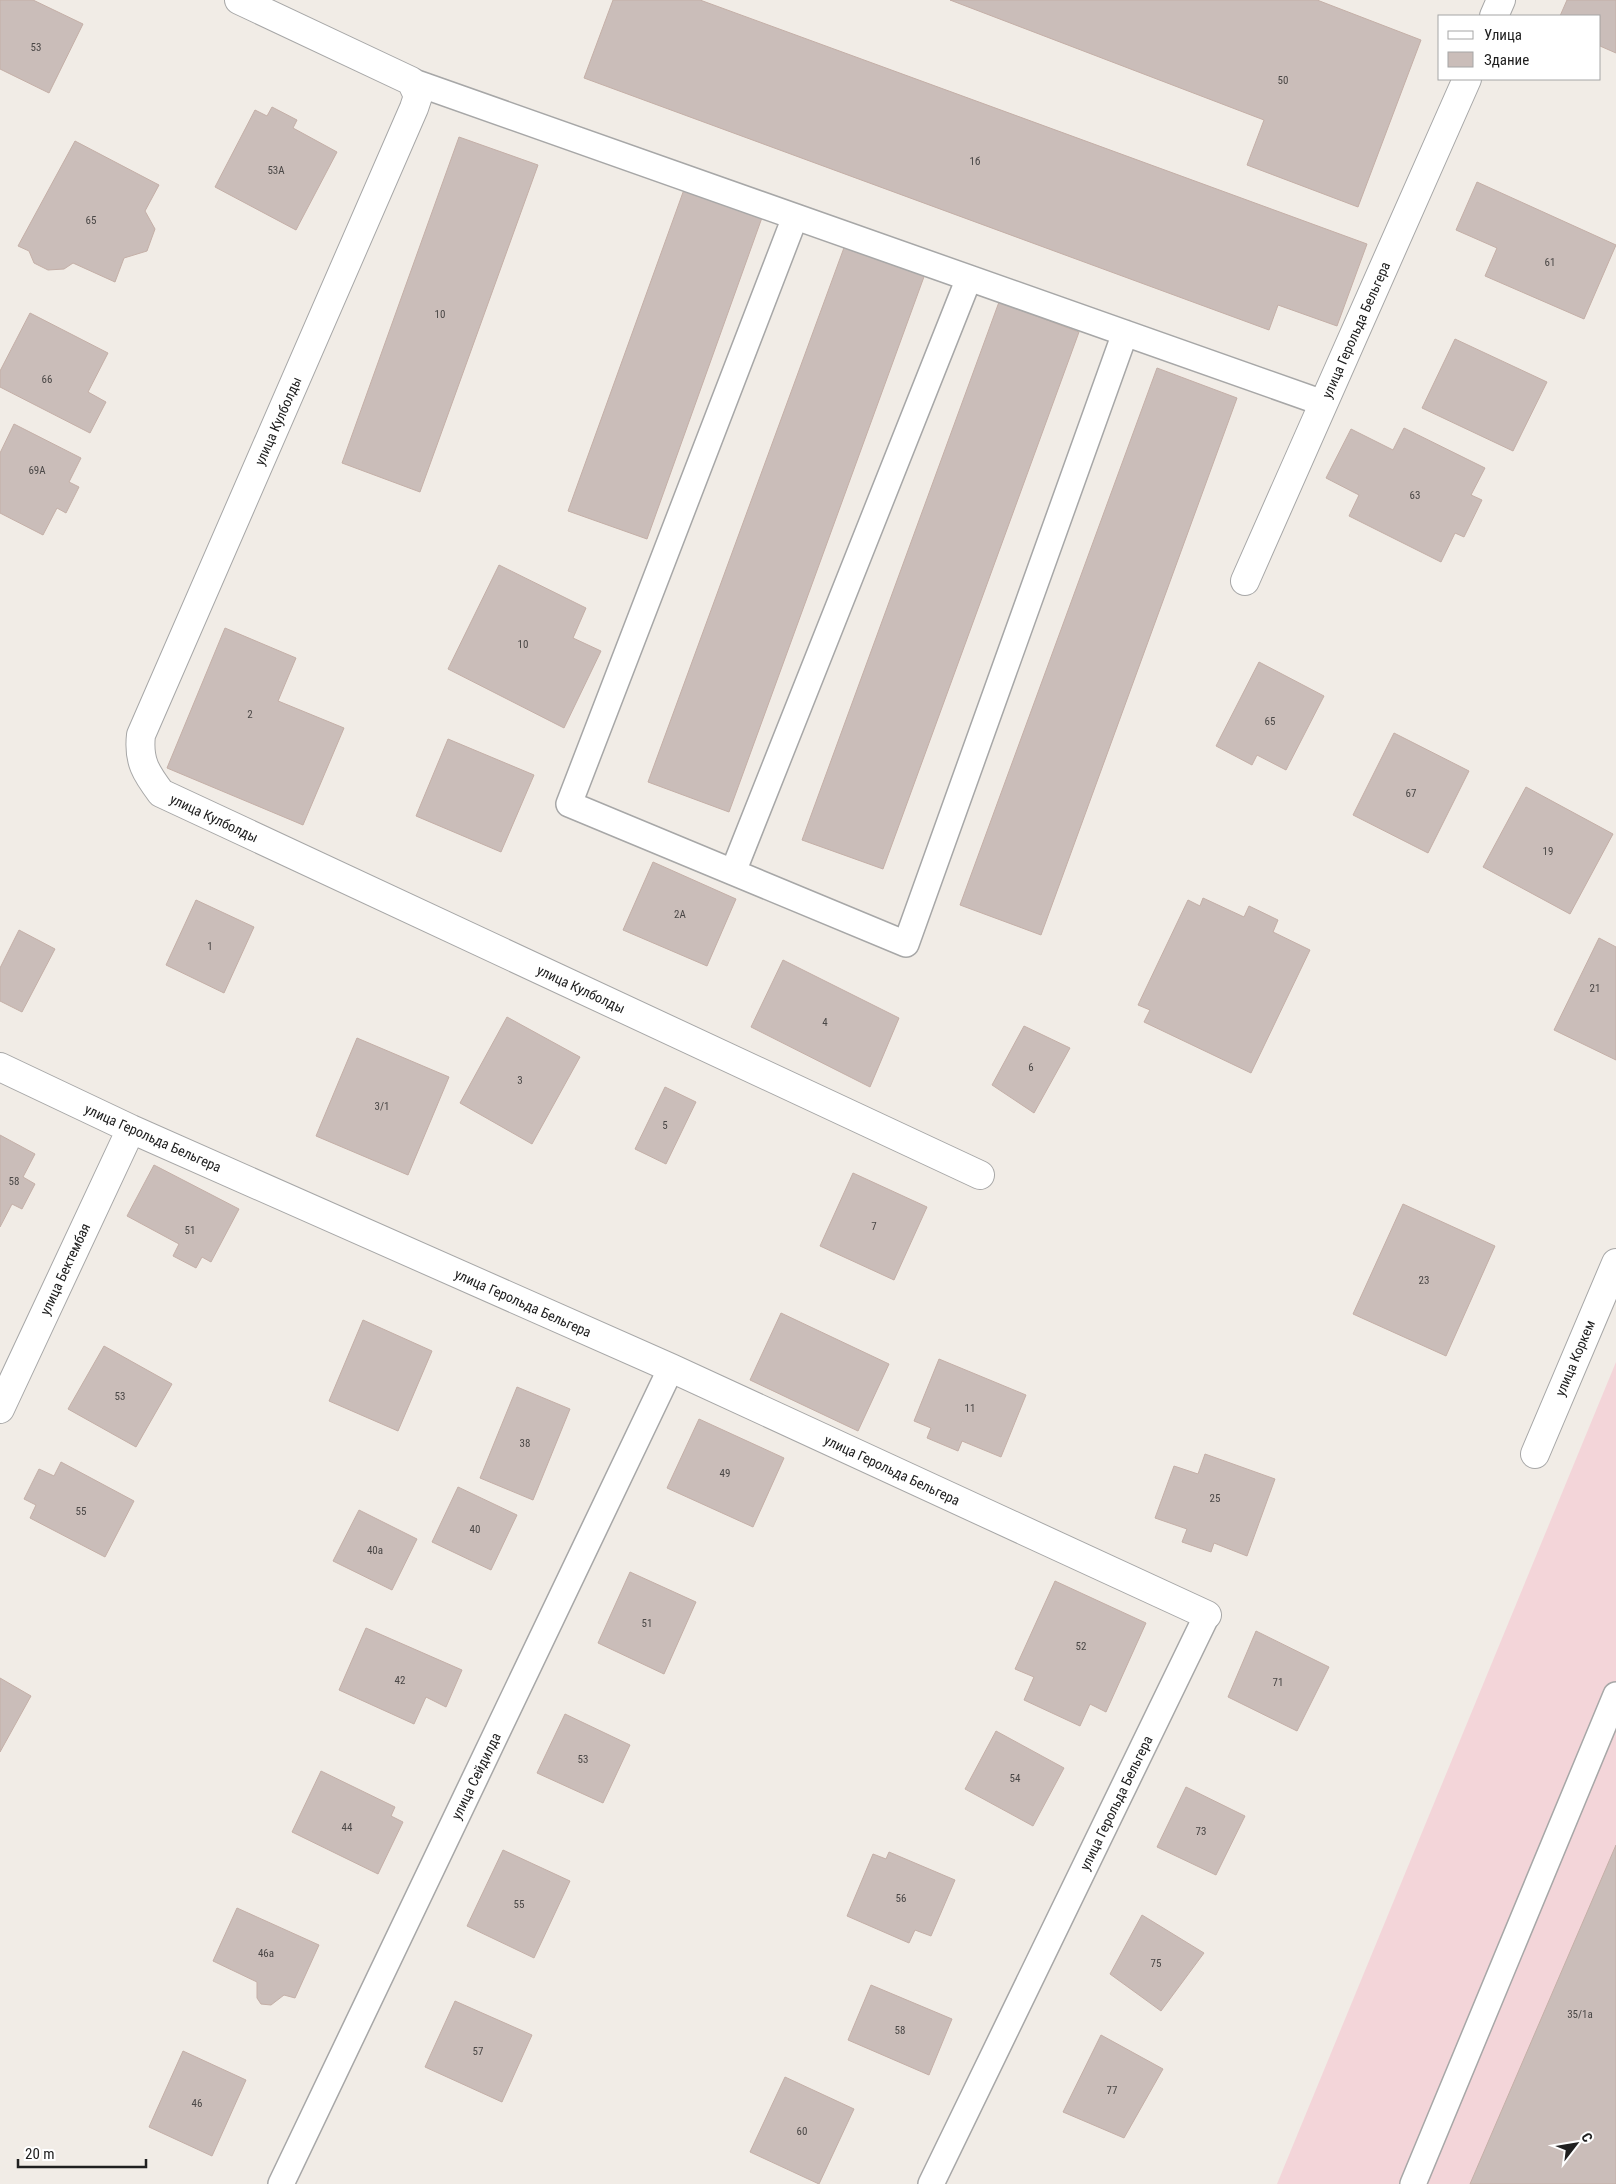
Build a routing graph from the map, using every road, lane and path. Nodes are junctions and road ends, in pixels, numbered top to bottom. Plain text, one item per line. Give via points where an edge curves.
1 (239, 0) edge
2 (1502, 0) edge
3 (1494, 15) edge
4 (1467, 80) edge
5 (411, 81) junction
6 (795, 216) junction
7 (969, 278) junction
8 (1125, 333) junction
9 (1323, 403) junction
10 (1245, 580) dead end
11 (733, 872) junction
12 (0, 1067) edge
13 (130, 1129) junction
14 (980, 1175) dead end
15 (1616, 1263) edge
16 (671, 1368) junction
17 (0, 1408) edge
18 (1535, 1454) dead end
19 (1207, 1615) joint
20 (1616, 1695) edge
21 (281, 2184) edge
22 (931, 2184) edge
23 (1413, 2184) edge

1 - 5 street
2 - 3 street
4 - 9 street, улица Герольда Бельгера
5 - 6 lane
5 - 14 street, улица Кулболды via 418,96 414,108 141,735 139,751 147,775 161,793
6 - 7 lane
6 - 11 lane via 569,804
7 - 8 lane
7 - 11 lane
8 - 9 lane
8 - 11 lane via 906,944
9 - 10 street, улица Герольда Бельгера
12 - 13 street, улица Герольда Бельгера
13 - 16 street, улица Герольда Бельгера
13 - 17 street, улица Бектембая
15 - 18 street, улица Коркем
16 - 19 street, улица Герольда Бельгера
16 - 21 lane, улица Сейдилда
19 - 22 lane, улица Герольда Бельгера
20 - 23 lane

